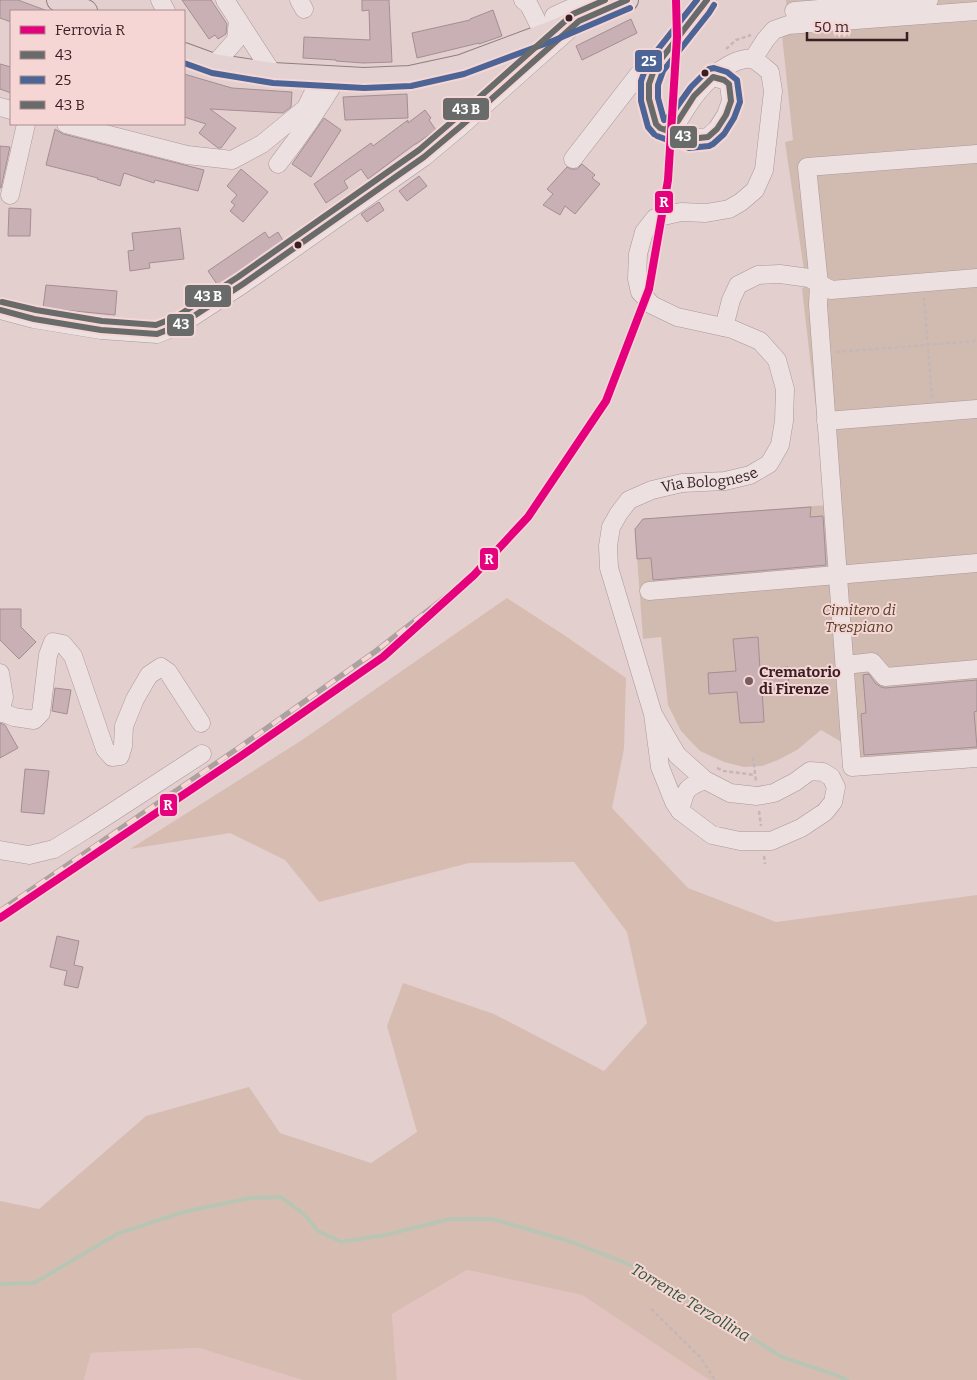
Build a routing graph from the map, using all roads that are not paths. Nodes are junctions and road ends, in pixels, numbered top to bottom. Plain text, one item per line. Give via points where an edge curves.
1 (58, 0) edge
2 (225, 0) edge
3 (523, 0) edge
4 (537, 0) edge
5 (589, 0) edge
6 (707, 0) edge
7 (929, 0) edge
8 (616, 2) edge
9 (83, 10) edge
10 (977, 10) edge
11 (794, 12) dead end
12 (238, 20) junction
13 (559, 29) junction
14 (185, 54) edge
15 (753, 59) junction
16 (214, 64) junction
17 (655, 67) junction
18 (273, 74) junction
19 (329, 77) junction
20 (713, 77) junction
21 (26, 125) edge
22 (70, 125) edge
23 (666, 129) junction
24 (977, 154) edge
25 (573, 159) dead end
26 (278, 164) dead end
27 (10, 195) dead end
28 (977, 278) edge
29 (819, 284) junction
30 (0, 310) edge
31 (724, 327) junction
32 (977, 409) edge
33 (826, 421) junction
34 (977, 563) edge
35 (838, 575) junction
36 (649, 591) dead end
37 (845, 664) junction
38 (977, 669) edge
39 (0, 673) edge
40 (0, 713) edge
41 (653, 714) junction
42 (201, 722) dead end
43 (202, 754) dead end
44 (977, 758) edge
45 (708, 772) junction
46 (680, 811) junction
47 (0, 850) edge

1 - 9 main road
2 - 12 street
3 - 13 street
4 - 13 street
5 - 13 street via 554,16
6 - 17 street
7 - 11 street
8 - 13 main road
10 - 15 street via 788,25 774,30
12 - 16 street via 236,40
12 - 18 street
13 - 19 main road via 461,66 410,77
13 - 30 street via 424,158 180,325 157,334 101,330
14 - 16 main road
15 - 20 street via 730,65
15 - 31 street, Via Bolognese via 770,72 773,90 764,170 755,190 729,209 706,213 681,212 656,218 644,232 638,254 640,292 652,305 677,317
16 - 18 main road
17 - 23 street via 649,84 649,99 656,124
17 - 25 street via 638,75
18 - 19 main road
19 - 22 street via 306,108 262,144 232,160 187,155
19 - 26 street via 316,112
20 - 23 street via 687,105 681,119
20 - 23 street via 728,84 731,101 717,129 708,137 690,139
21 - 27 street
24 - 29 street via 807,167
28 - 29 street via 831,290
29 - 31 street via 809,278 758,274 738,285
29 - 33 street
31 - 41 street, Via Bolognese via 760,341 777,360 785,389 780,445 769,464 750,475 725,481 682,483 629,500 611,527 609,568
32 - 33 street
33 - 35 street
34 - 35 street
35 - 36 street
35 - 37 street
37 - 38 street via 872,662 885,677
37 - 44 street via 852,767
39 - 40 street via 4,698
40 - 42 street via 34,720 41,714 52,642 63,644 73,656 105,749 112,757 120,756 124,726 135,699 149,675 161,667 168,672
41 - 45 street via 677,755
41 - 46 street via 660,767
43 - 47 street via 54,849 29,856
45 - 46 street via 684,794
45 - 46 street via 730,793 757,796 774,793 810,771 823,772 831,777 836,788 833,802 825,812 801,828 771,841 740,841 712,835

